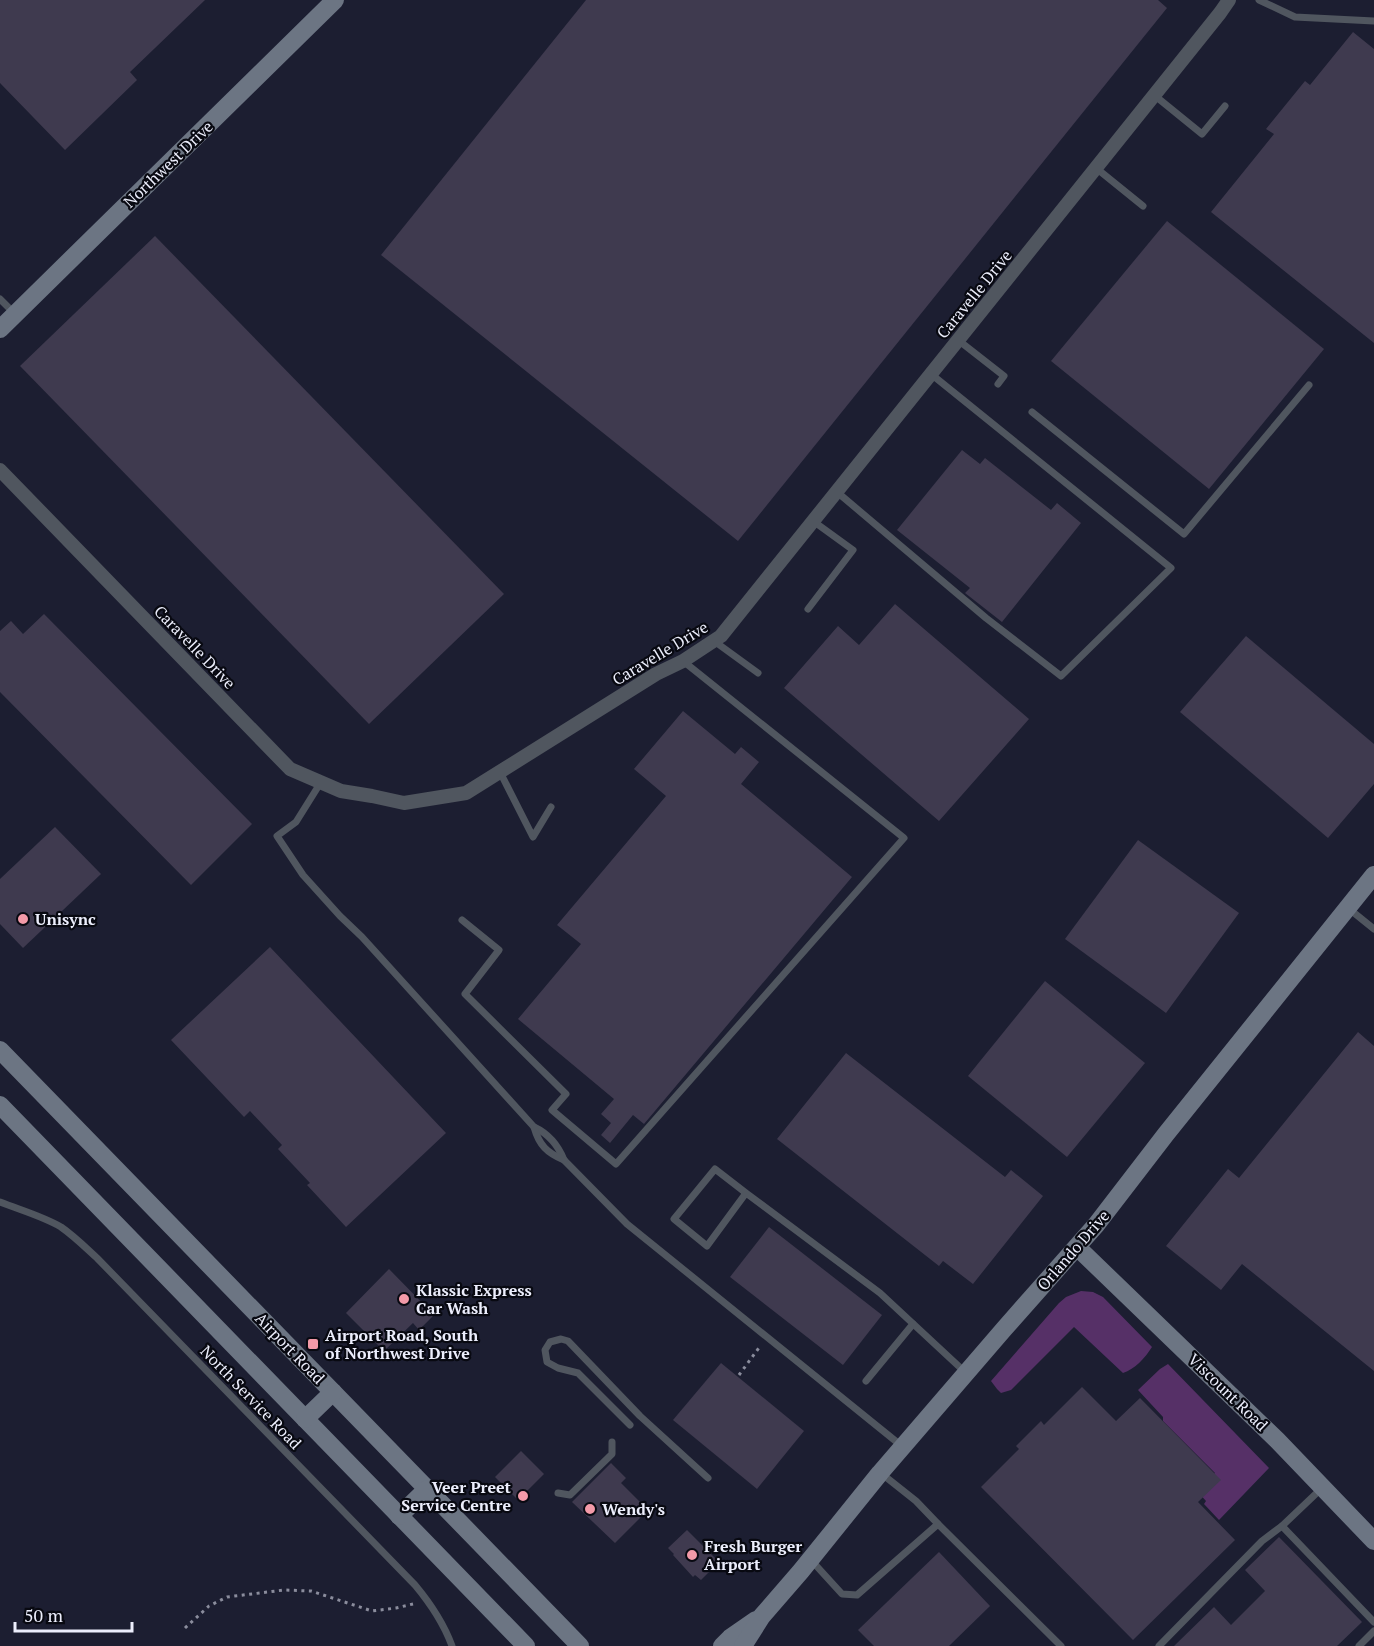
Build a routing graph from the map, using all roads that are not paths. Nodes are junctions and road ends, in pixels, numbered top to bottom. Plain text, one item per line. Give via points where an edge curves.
1 (335, 0) edge
2 (1229, 0) edge
3 (1259, 0) edge
4 (1374, 21) edge
5 (1154, 95) junction
6 (1225, 106) dead end
7 (1095, 168) junction
8 (1143, 206) dead end
9 (0, 299) edge
10 (15, 314) junction
11 (0, 329) edge
12 (958, 340) junction
13 (931, 374) junction
14 (998, 384) dead end
15 (1309, 385) dead end
16 (1032, 412) dead end
17 (0, 470) edge
18 (837, 492) junction
19 (813, 521) junction
20 (808, 609) dead end
21 (714, 641) junction
22 (683, 661) junction
23 (758, 673) dead end
24 (500, 772) junction
25 (321, 782) junction
26 (551, 807) dead end
27 (1374, 875) edge
28 (1348, 908) junction
29 (462, 920) dead end
30 (1374, 929) edge
31 (0, 1050) edge
32 (0, 1106) edge
33 (747, 1193) junction
34 (0, 1202) edge
35 (1078, 1248) junction
36 (913, 1324) junction
37 (966, 1373) junction
38 (866, 1381) dead end
39 (333, 1392) junction
40 (305, 1419) junction
41 (630, 1425) dead end
42 (612, 1442) dead end
43 (903, 1447) junction
44 (880, 1473) junction
45 (708, 1479) dead end
46 (1323, 1487) junction
47 (427, 1489) junction
48 (558, 1493) dead end
49 (399, 1516) junction
50 (938, 1524) junction
51 (1282, 1526) junction
52 (1374, 1541) edge
53 (811, 1560) junction
54 (762, 1616) junction
55 (1374, 1622) edge
56 (1374, 1631) edge
57 (452, 1646) edge
58 (526, 1646) edge
59 (580, 1646) edge
60 (722, 1646) edge
61 (743, 1646) edge
62 (1061, 1646) edge
63 (1159, 1646) edge
64 (1359, 1646) edge

1 - 10 street, Northwest Drive
2 - 5 street, Caravelle Drive
3 - 4 lane via 1295,17
5 - 6 lane via 1202,134
5 - 7 street, Caravelle Drive
7 - 8 lane
7 - 12 street, Caravelle Drive
9 - 10 lane
10 - 11 street, Northwest Drive
12 - 13 street, Caravelle Drive
12 - 14 lane via 1004,376
13 - 18 street, Caravelle Drive
13 - 18 lane via 1171,568 1061,676
15 - 16 lane via 1184,534
17 - 25 street, Caravelle Drive via 290,769
18 - 19 street, Caravelle Drive
19 - 20 lane via 853,550
19 - 21 street, Caravelle Drive
21 - 22 street, Caravelle Drive
21 - 23 lane
22 - 24 street, Caravelle Drive
22 - 29 lane via 904,838 616,1164 552,1110 566,1094 465,994 499,950
24 - 25 street, Caravelle Drive via 466,793 404,803 341,791
24 - 26 lane via 533,837
25 - 43 lane via 296,822 278,836 303,874 627,1224
27 - 28 street, Orlando Drive
28 - 30 lane
28 - 35 street, Orlando Drive
31 - 39 street, Airport Road
32 - 40 street
33 - 33 lane via 707,1246 674,1219 715,1169
33 - 36 lane via 880,1293
34 - 57 lane, North Service Road via 44,1218 90,1252 406,1577 427,1600
35 - 37 street, Orlando Drive
35 - 46 street, Viscount Road
36 - 37 lane
36 - 38 lane
37 - 43 street, Orlando Drive
39 - 40 street
39 - 47 street, Airport Road
40 - 49 street
41 - 45 lane via 578,1373 547,1362 545,1350 550,1342 568,1341
42 - 48 lane via 612,1454 570,1495
43 - 44 street, Orlando Drive
44 - 50 lane
44 - 53 street, Orlando Drive
46 - 51 lane
46 - 52 street, Viscount Road
47 - 49 street
47 - 59 street, Airport Road
49 - 58 street
50 - 53 lane via 856,1595 842,1594
50 - 62 lane
51 - 55 lane
51 - 63 lane via 1262,1540
53 - 54 street, Orlando Drive
54 - 60 street, Orlando Drive
54 - 61 street, Orlando Drive
56 - 64 lane

